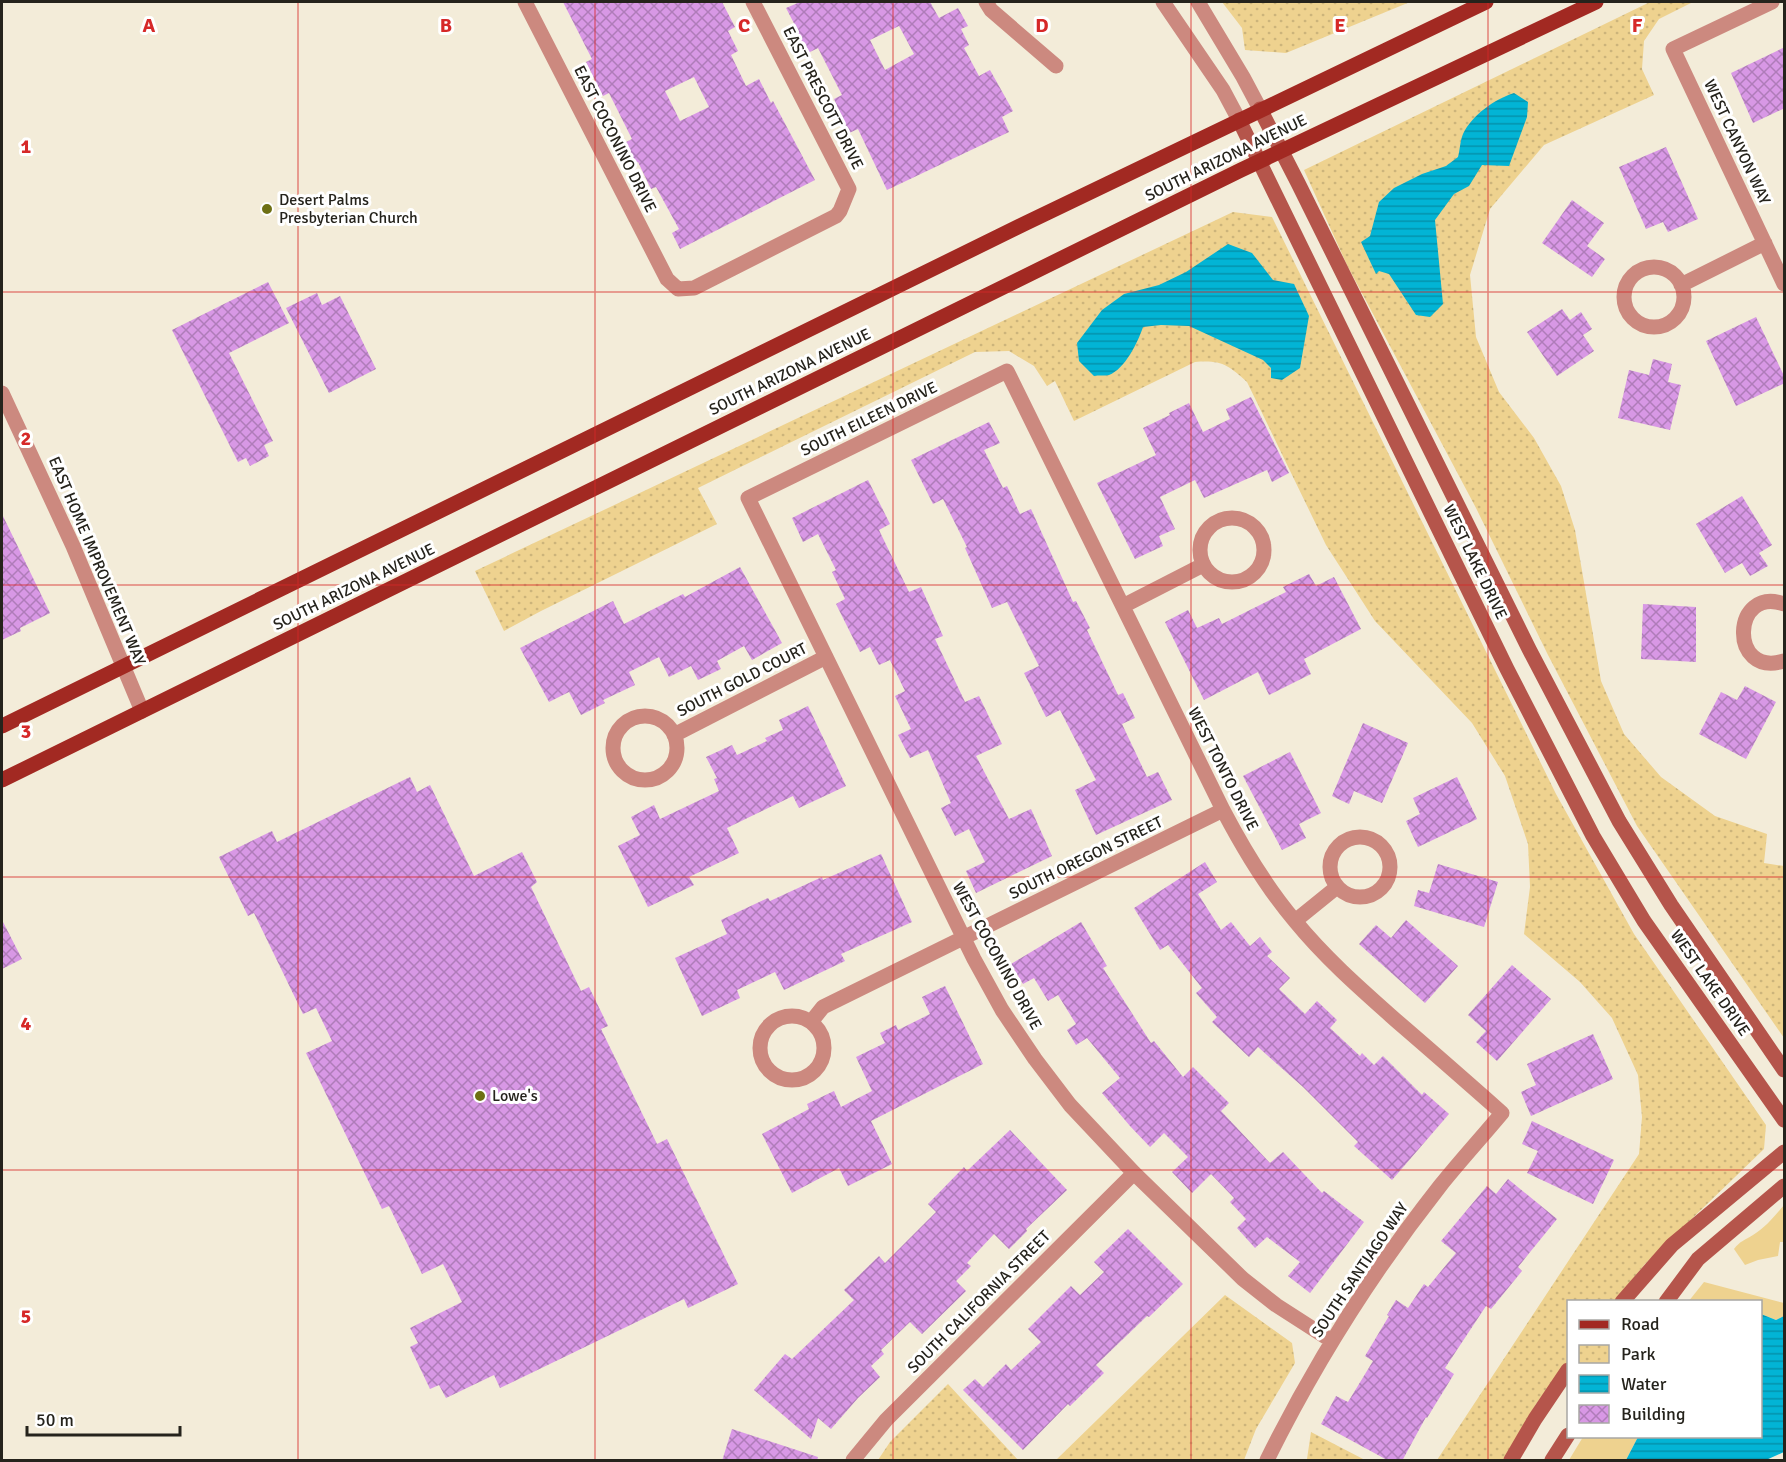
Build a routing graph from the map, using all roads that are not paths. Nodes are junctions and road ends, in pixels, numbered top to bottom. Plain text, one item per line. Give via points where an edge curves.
1 (525, 2) edge
2 (753, 2) edge
3 (986, 2) edge
4 (1163, 2) edge
5 (1198, 2) edge
6 (1486, 2) edge
7 (1596, 2) edge
8 (1772, 2) edge
9 (1056, 66) dead end
10 (1260, 109) junction
11 (1239, 120) junction
12 (1282, 151) junction
13 (1258, 162) junction
14 (840, 212) joint
15 (1765, 243) junction
16 (1785, 284) edge
17 (1681, 285) junction
18 (1007, 371) joint
19 (2, 393) edge
20 (748, 498) joint
21 (1203, 565) junction
22 (1785, 604) edge
23 (1123, 606) junction
24 (826, 657) junction
25 (1785, 661) edge
26 (123, 666) junction
27 (142, 711) junction
28 (2, 726) edge
29 (674, 735) junction
30 (2, 780) edge
31 (1223, 810) junction
32 (1337, 887) junction
33 (1295, 921) junction
34 (964, 938) junction
35 (811, 1022) junction
36 (1785, 1070) edge
37 (1502, 1113) joint
38 (1785, 1120) edge
39 (1785, 1152) edge
40 (1134, 1173) junction
41 (1785, 1186) edge
42 (1624, 1300) edge
43 (1667, 1300) edge
44 (1332, 1341) junction
45 (1567, 1373) edge
46 (1567, 1438) edge
47 (1269, 1460) edge
48 (853, 1461) edge
49 (1511, 1461) edge
50 (1552, 1461) edge

1 - 14 street, EAST COCONINO DRIVE via 667,279 678,289 694,288
2 - 14 street, EAST PRESCOTT DRIVE via 849,189
3 - 9 street
4 - 11 street, WEST LAKE DRIVE
5 - 10 street, WEST LAKE DRIVE
6 - 10 main road, SOUTH ARIZONA AVENUE
7 - 12 main road, SOUTH ARIZONA AVENUE
8 - 15 street, WEST CANYON WAY via 1673,49
10 - 11 main road, SOUTH ARIZONA AVENUE
10 - 12 street, WEST LAKE DRIVE
11 - 13 street, WEST LAKE DRIVE
11 - 26 main road, SOUTH ARIZONA AVENUE
12 - 13 main road, SOUTH ARIZONA AVENUE
12 - 36 street, WEST LAKE DRIVE via 1529,649 1619,821 1678,915
13 - 27 main road, SOUTH ARIZONA AVENUE
13 - 38 street, WEST LAKE DRIVE via 1593,836 1644,921
15 - 16 street, WEST CANYON WAY
15 - 17 street
17 - 17 street via 1663,268 1642,269 1626,283 1623,293 1627,312 1649,328 1668,325 1681,311
18 - 20 street, SOUTH EILEEN DRIVE
18 - 23 street, WEST TONTO DRIVE
19 - 26 street, EAST HOME IMPROVEMENT WAY
20 - 24 street, WEST COCONINO DRIVE
21 - 21 street via 1209,573 1227,582 1246,579 1261,564 1263,542 1251,524 1230,517 1219,520 1203,535
21 - 23 street
22 - 25 street via 1761,604 1752,610 1742,628 1751,654 1768,663
23 - 31 street, WEST TONTO DRIVE
24 - 29 street, SOUTH GOLD COURT
24 - 34 street, WEST COCONINO DRIVE
26 - 27 street, EAST HOME IMPROVEMENT WAY
26 - 28 main road, SOUTH ARIZONA AVENUE
27 - 30 main road, SOUTH ARIZONA AVENUE
29 - 29 street, SOUTH GOLD COURT via 669,726 651,716 631,719 616,733 616,763 630,777 659,777 673,764 677,745
31 - 33 street, WEST TONTO DRIVE via 1262,877
31 - 34 street, SOUTH OREGON STREET
32 - 32 street via 1356,898 1382,890 1391,871 1390,860 1379,843 1359,837 1340,845 1330,864
32 - 33 street
33 - 37 street, WEST TONTO DRIVE via 1325,956
34 - 35 street, SOUTH OREGON STREET via 823,1007
34 - 40 street, WEST COCONINO DRIVE via 1002,1010 1035,1059 1070,1105
35 - 35 street via 801,1017 779,1018 763,1033 760,1044 764,1063 778,1077 806,1077 821,1062 823,1041
37 - 44 street, SOUTH SANTIAGO WAY via 1441,1185
39 - 42 street via 1672,1245
40 - 44 street, WEST COCONINO DRIVE via 1243,1279
40 - 48 street, SOUTH CALIFORNIA STREET via 886,1420
41 - 43 street via 1698,1259
44 - 47 street, SOUTH SANTIAGO WAY
45 - 49 street
46 - 50 street

